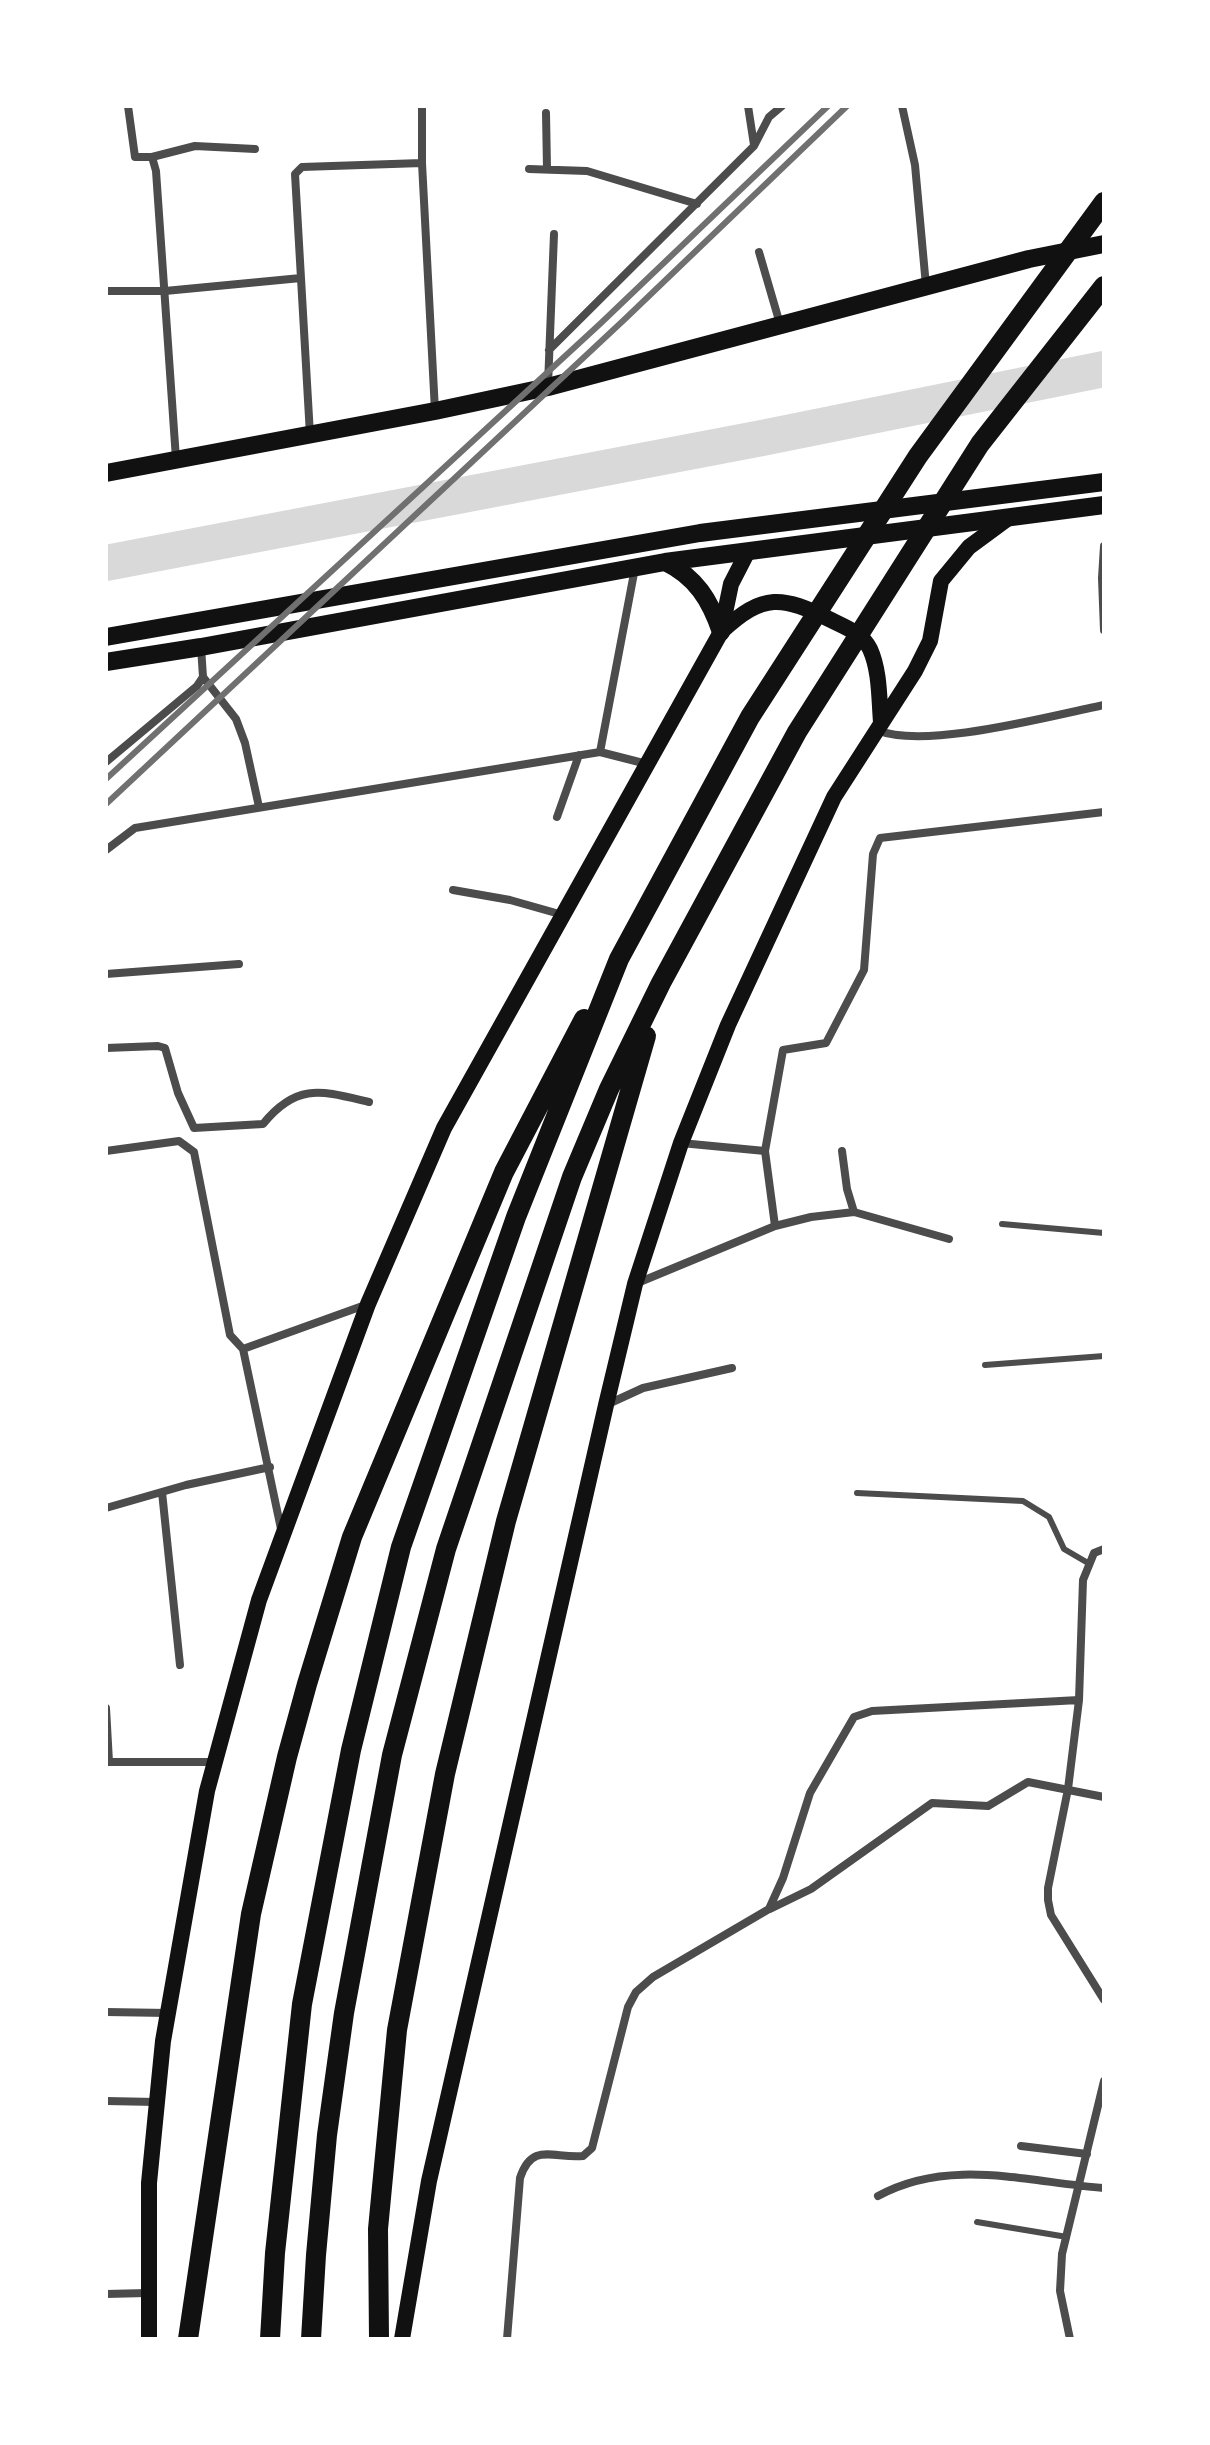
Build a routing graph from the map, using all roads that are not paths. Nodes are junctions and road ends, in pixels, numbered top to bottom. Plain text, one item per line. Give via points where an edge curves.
1 (128, 106) edge
2 (422, 106) edge
3 (748, 106) edge
4 (782, 106) edge
5 (902, 106) edge
6 (546, 113) dead end
7 (754, 146) junction
8 (255, 149) dead end
9 (152, 157) junction
10 (422, 163) junction
11 (529, 169) dead end
12 (547, 169) junction
13 (1104, 202) edge
14 (697, 204) junction
15 (554, 234) dead end
16 (1104, 244) edge
17 (759, 252) dead end
18 (301, 278) junction
19 (926, 286) junction
20 (1104, 286) edge
21 (106, 291) edge
22 (165, 291) junction
23 (780, 325) junction
24 (549, 350) junction
25 (548, 387) junction
26 (435, 411) junction
27 (310, 435) junction
28 (176, 459) junction
29 (106, 473) edge
30 (1104, 482) edge
31 (1104, 505) edge
32 (1007, 519) junction
33 (1104, 546) edge
34 (748, 551) junction
35 (665, 562) junction
36 (635, 567) junction
37 (1104, 630) edge
38 (721, 632) junction
39 (106, 637) edge
40 (201, 647) junction
41 (106, 662) edge
42 (203, 677) junction
43 (1104, 705) edge
44 (883, 729) junction
45 (600, 752) junction
46 (579, 755) junction
47 (106, 762) edge
48 (648, 764) junction
49 (259, 807) junction
50 (1104, 812) edge
51 (557, 817) dead end
52 (106, 850) edge
53 (453, 890) dead end
54 (563, 915) junction
55 (619, 959) junction
56 (239, 964) dead end
57 (106, 974) edge
58 (661, 983) junction
59 (106, 1048) edge
60 (369, 1102) dead end
61 (681, 1143) junction
62 (106, 1151) edge
63 (765, 1151) junction
64 (842, 1151) dead end
65 (854, 1212) junction
66 (1002, 1224) dead end
67 (775, 1226) junction
68 (1104, 1233) edge
69 (949, 1239) dead end
70 (635, 1284) junction
71 (368, 1304) junction
72 (243, 1349) junction
73 (1104, 1356) edge
74 (985, 1365) dead end
75 (732, 1368) dead end
76 (606, 1405) junction
77 (270, 1467) junction
78 (162, 1492) junction
79 (857, 1493) dead end
80 (106, 1508) edge
81 (282, 1532) junction
82 (1104, 1549) edge
83 (1088, 1563) junction
84 (180, 1665) dead end
85 (1079, 1700) junction
86 (106, 1708) edge
87 (108, 1762) edge
88 (214, 1762) junction
89 (1068, 1789) junction
90 (1104, 1797) edge
91 (769, 1909) junction
92 (1104, 2000) edge
93 (106, 2012) edge
94 (168, 2013) junction
95 (1104, 2081) edge
96 (106, 2101) edge
97 (156, 2102) junction
98 (1021, 2146) dead end
99 (1087, 2154) junction
100 (1079, 2186) junction
101 (1104, 2188) edge
102 (878, 2196) dead end
103 (977, 2222) dead end
104 (1067, 2237) junction
105 (147, 2293) junction
106 (106, 2294) edge
107 (149, 2339) edge
108 (188, 2339) edge
109 (270, 2339) edge
110 (311, 2339) edge
111 (379, 2339) edge
112 (402, 2339) edge
113 (507, 2339) edge
114 (1070, 2339) edge

1 - 9 street via 135,157
2 - 10 street
3 - 7 street
4 - 7 street via 769,117
5 - 19 street via 915,165
6 - 12 street
7 - 14 street
8 - 9 street via 195,146
9 - 22 street
10 - 18 street via 298,169
10 - 26 street
11 - 12 street
12 - 14 street via 587,171
13 - 55 highway via 918,456 750,717
14 - 24 street
15 - 24 street
16 - 19 main road
17 - 23 street
18 - 22 street
18 - 27 street
19 - 23 main road
20 - 58 highway via 980,444 797,732
21 - 22 street
22 - 28 street
23 - 25 main road
24 - 25 street
25 - 26 main road
26 - 27 main road
27 - 28 main road
28 - 29 main road
30 - 39 main road via 670,538
31 - 32 main road
32 - 34 main road
32 - 44 main road via 969,547 941,581 930,641
33 - 37 street
34 - 35 main road
34 - 38 main road via 731,584
35 - 36 main road
35 - 38 main road via 685,572 699,588
36 - 40 main road
36 - 45 street
38 - 44 main road via 759,605 780,601 854,631 864,639 875,664
38 - 48 main road
40 - 41 main road
40 - 42 street
42 - 47 street
42 - 49 street via 236,719
43 - 44 street via 916,738
44 - 61 main road via 834,797 728,1025
45 - 46 street
45 - 48 street
46 - 49 street
46 - 51 street
48 - 54 main road
49 - 52 street via 135,828
50 - 63 street via 880,838 873,854 864,970 826,1043 783,1050
53 - 54 street
54 - 71 main road via 444,1128
55 - 108 highway via 504,1172 348,1551 287,1757 251,1914
55 - 109 highway via 516,1217 390,1586 351,1750 302,2004
56 - 57 street
58 - 110 highway via 609,1089 562,1205 430,1605 392,1755 344,2013 327,2135
58 - 111 highway via 506,1521 445,1774 397,2030 378,2229
59 - 60 street via 165,1048 194,1128 263,1124 277,1106 300,1094 323,1091
61 - 63 street
61 - 70 main road
62 - 72 street via 179,1141 194,1152 230,1335
63 - 67 street
64 - 65 street
65 - 67 street
65 - 69 street
66 - 68 lane
67 - 70 street
70 - 76 main road
71 - 72 street
71 - 81 main road
72 - 77 street
73 - 74 lane
75 - 76 street via 643,1388
76 - 112 main road via 429,2181
77 - 78 street
77 - 81 street
78 - 80 street
78 - 84 street
79 - 83 lane via 1023,1501 1049,1517 1064,1549
81 - 88 main road
82 - 83 street
83 - 85 street via 1081,1595
85 - 89 street
85 - 91 street via 872,1711 854,1717 810,1793
86 - 87 street
87 - 88 street
88 - 94 main road
89 - 90 street
89 - 91 street via 1028,1782 988,1806 932,1803 811,1889
89 - 92 street via 1048,1900 1051,1915
91 - 113 street via 642,1984 628,2007 592,2148 583,2156 536,2155 525,2163
93 - 94 street
94 - 97 main road
95 - 99 street
96 - 97 street
97 - 105 main road
98 - 99 street
99 - 100 street
100 - 101 street
100 - 102 street via 962,2173 902,2183
100 - 104 street
103 - 104 lane
104 - 114 street via 1060,2291
105 - 106 street
105 - 107 main road

